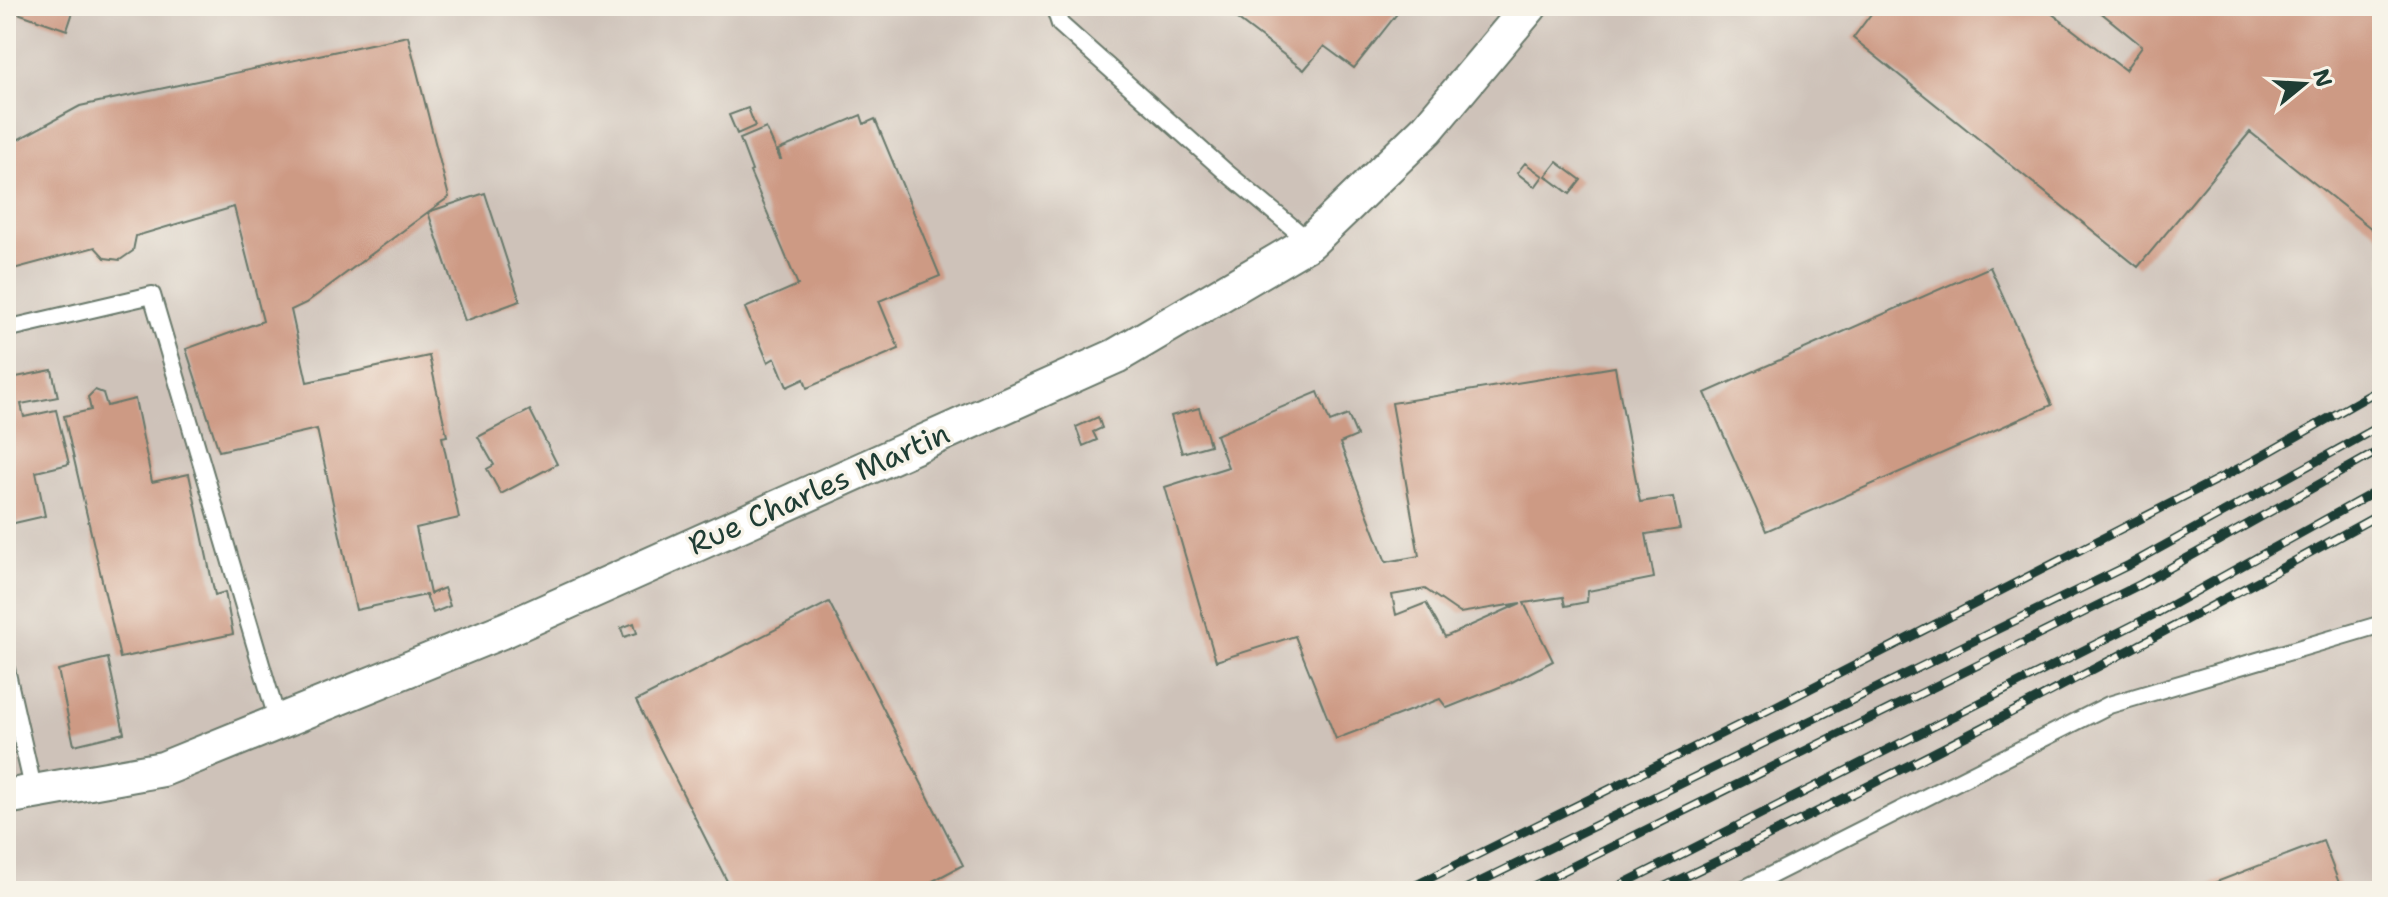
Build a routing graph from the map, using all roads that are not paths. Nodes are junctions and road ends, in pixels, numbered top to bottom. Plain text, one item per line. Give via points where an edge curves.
1 (1054, 6) edge
2 (1530, 6) edge
3 (1310, 242) junction
4 (6, 329) edge
5 (2382, 624) edge
6 (6, 669) edge
7 (278, 722) junction
8 (20, 794) edge
9 (1740, 891) edge

1 - 3 lane via 1060,24
2 - 3 street, Rue Charles Martin via 1427,129
3 - 7 street, Rue Charles Martin via 1116,356 507,629
4 - 7 lane via 152,295
5 - 9 lane via 2109,705
6 - 8 lane
7 - 8 street, Rue Charles Martin via 163,769

